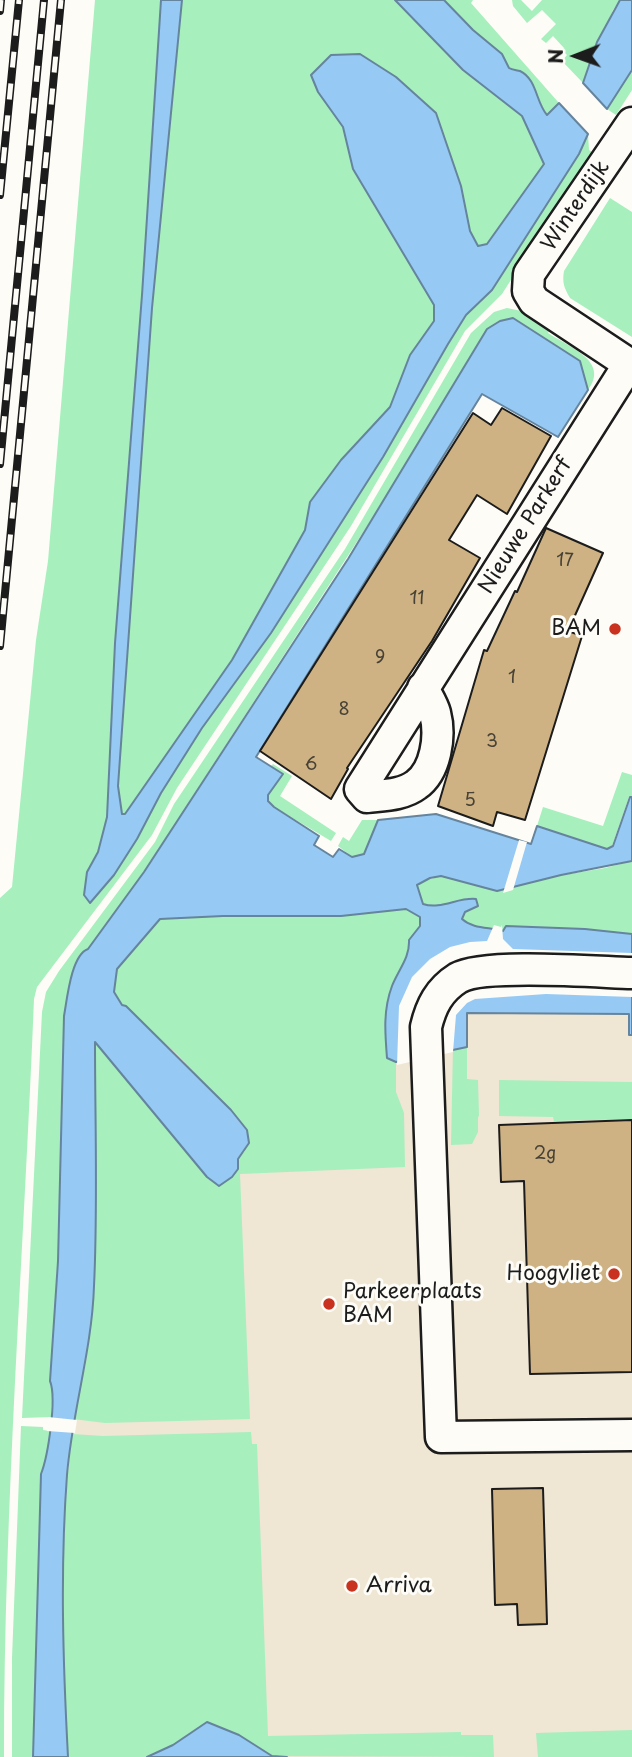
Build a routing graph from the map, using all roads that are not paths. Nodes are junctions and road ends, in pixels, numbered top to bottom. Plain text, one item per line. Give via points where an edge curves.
1 (628, 136) edge
2 (630, 365) edge
3 (423, 688) dead end
4 (632, 973) edge
5 (632, 1435) edge

1 - 2 street, Winterdijk via 529,274 528,291 534,302
2 - 3 street, Nieuwe Parkerf
4 - 5 street via 521,970 460,976 431,1006 426,1027 441,1437

